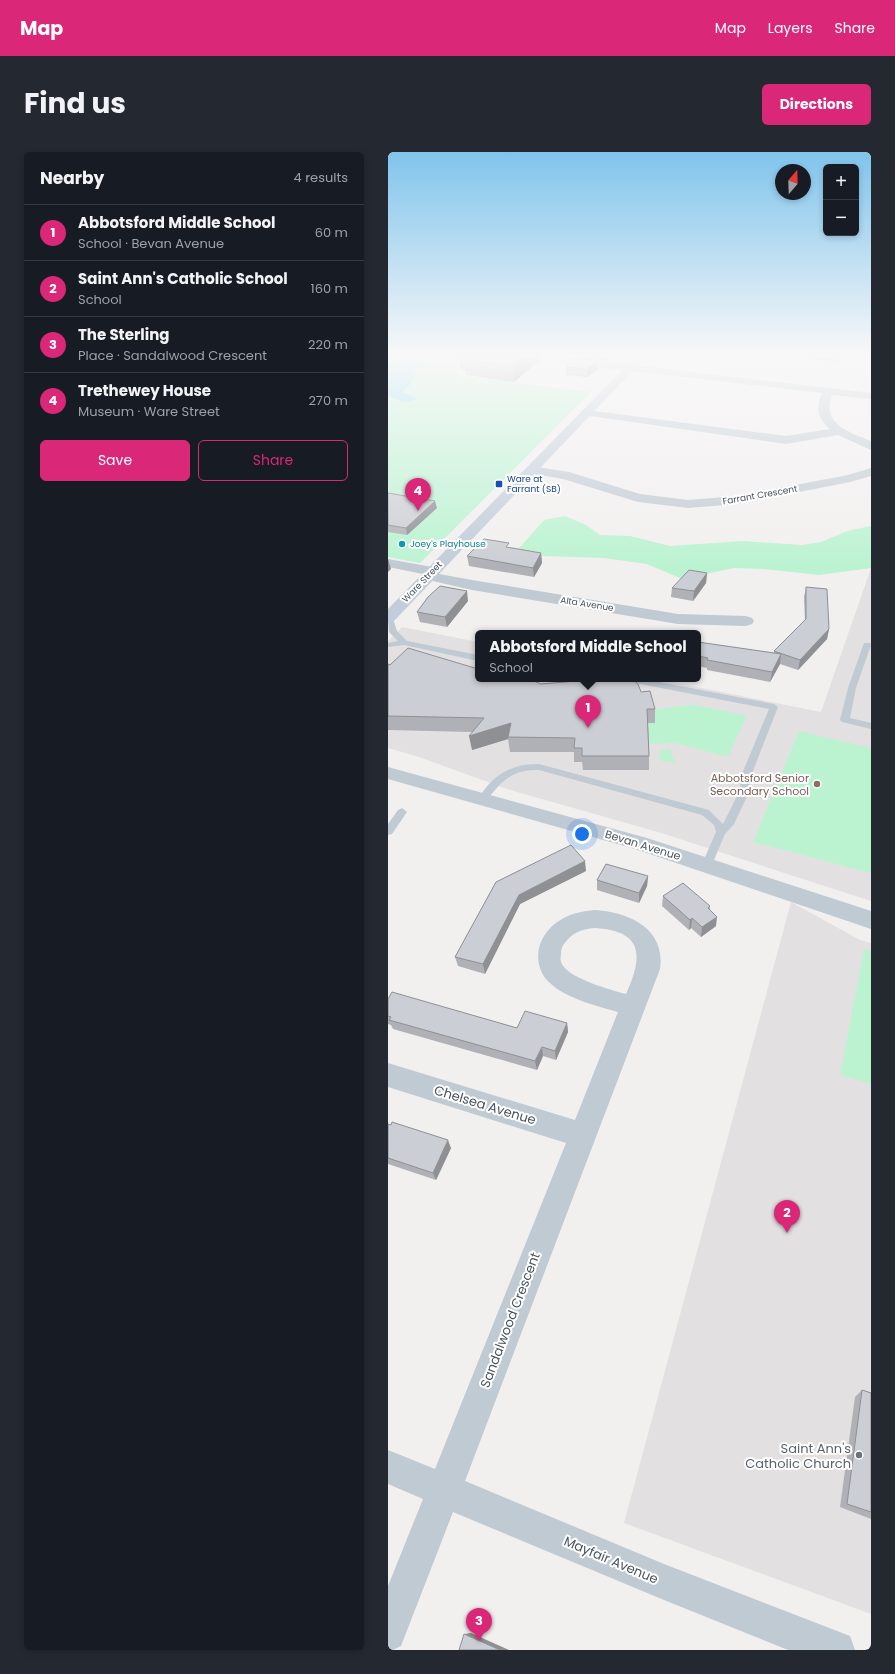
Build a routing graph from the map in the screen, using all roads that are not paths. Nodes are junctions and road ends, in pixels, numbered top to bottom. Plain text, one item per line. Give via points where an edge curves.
1 (573, 427) edge
2 (693, 427) edge
3 (833, 427) edge
4 (839, 431) junction
5 (871, 446) edge
6 (531, 470) junction
7 (871, 472) edge
8 (388, 563) edge
9 (431, 573) junction
10 (388, 617) edge
11 (746, 621) dead end
12 (404, 643) junction
13 (388, 645) edge
14 (867, 645) dead end
15 (475, 657) edge
16 (646, 682) edge
17 (871, 726) edge
18 (388, 774) edge
19 (483, 799) junction
20 (402, 812) dead end
21 (388, 830) edge
22 (721, 832) junction
23 (707, 864) junction
24 (871, 920) edge
25 (633, 1006) dead end
26 (388, 1075) edge
27 (582, 1135) junction
28 (388, 1467) edge
29 (444, 1489) junction
30 (388, 1633) edge
31 (836, 1650) edge

1 - 6 main road, Ware Street
2 - 4 street via 786,440
3 - 4 street
4 - 5 street
6 - 7 street, Farrant Crescent via 565,475 638,498 688,504 737,500
6 - 9 main road, Ware Street
8 - 9 street, Alta Avenue
9 - 10 main road, Ware Street
9 - 11 street, Alta Avenue via 472,585 678,619
10 - 12 lane via 392,632
12 - 13 lane
12 - 15 lane
14 - 17 lane via 852,688 845,720
16 - 22 lane via 774,706 744,781 746,788 729,824
18 - 19 street, Bevan Avenue
19 - 22 lane via 495,782 511,771 527,766 538,767 705,812 718,823
19 - 23 street, Bevan Avenue
20 - 21 lane
22 - 23 lane
23 - 24 street, Bevan Avenue
25 - 27 street, Sandalwood Crescent
26 - 27 street, Chelsea Avenue
27 - 29 street, Sandalwood Crescent
28 - 29 street, Mayfair Avenue
29 - 30 street, Sandalwood Crescent
29 - 31 street, Mayfair Avenue via 664,1582

